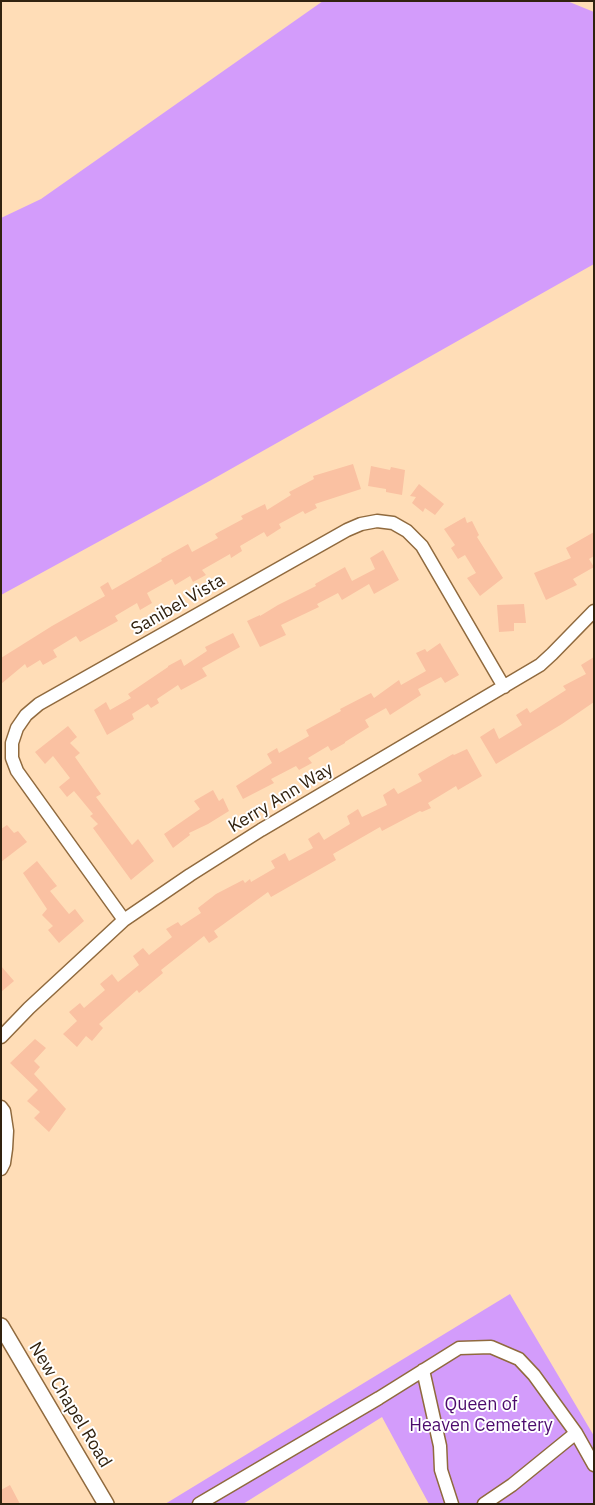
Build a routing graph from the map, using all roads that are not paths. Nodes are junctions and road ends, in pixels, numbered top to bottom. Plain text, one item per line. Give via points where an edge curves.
1 (594, 610) edge
2 (504, 687) junction
3 (124, 920) junction
4 (1, 1037) edge
5 (1, 1107) edge
6 (1, 1169) edge
7 (1, 1326) edge
8 (423, 1370) junction
9 (576, 1433) junction
10 (594, 1465) edge
11 (106, 1504) edge
12 (199, 1504) edge
13 (452, 1504) edge
14 (484, 1504) edge

1 - 2 street, Kerry Ann Way via 540,665
2 - 3 street, Kerry Ann Way via 260,830
2 - 3 street, Sanibel Vista via 422,546 407,531 393,523 377,520 347,530 39,704 17,728 12,758
3 - 4 street, Kerry Ann Way
5 - 6 street via 7,1131
7 - 11 street, New Chapel Road
8 - 9 street via 459,1348 491,1347 519,1359
8 - 12 street
8 - 13 street via 440,1446 441,1470
9 - 10 street
9 - 14 street

